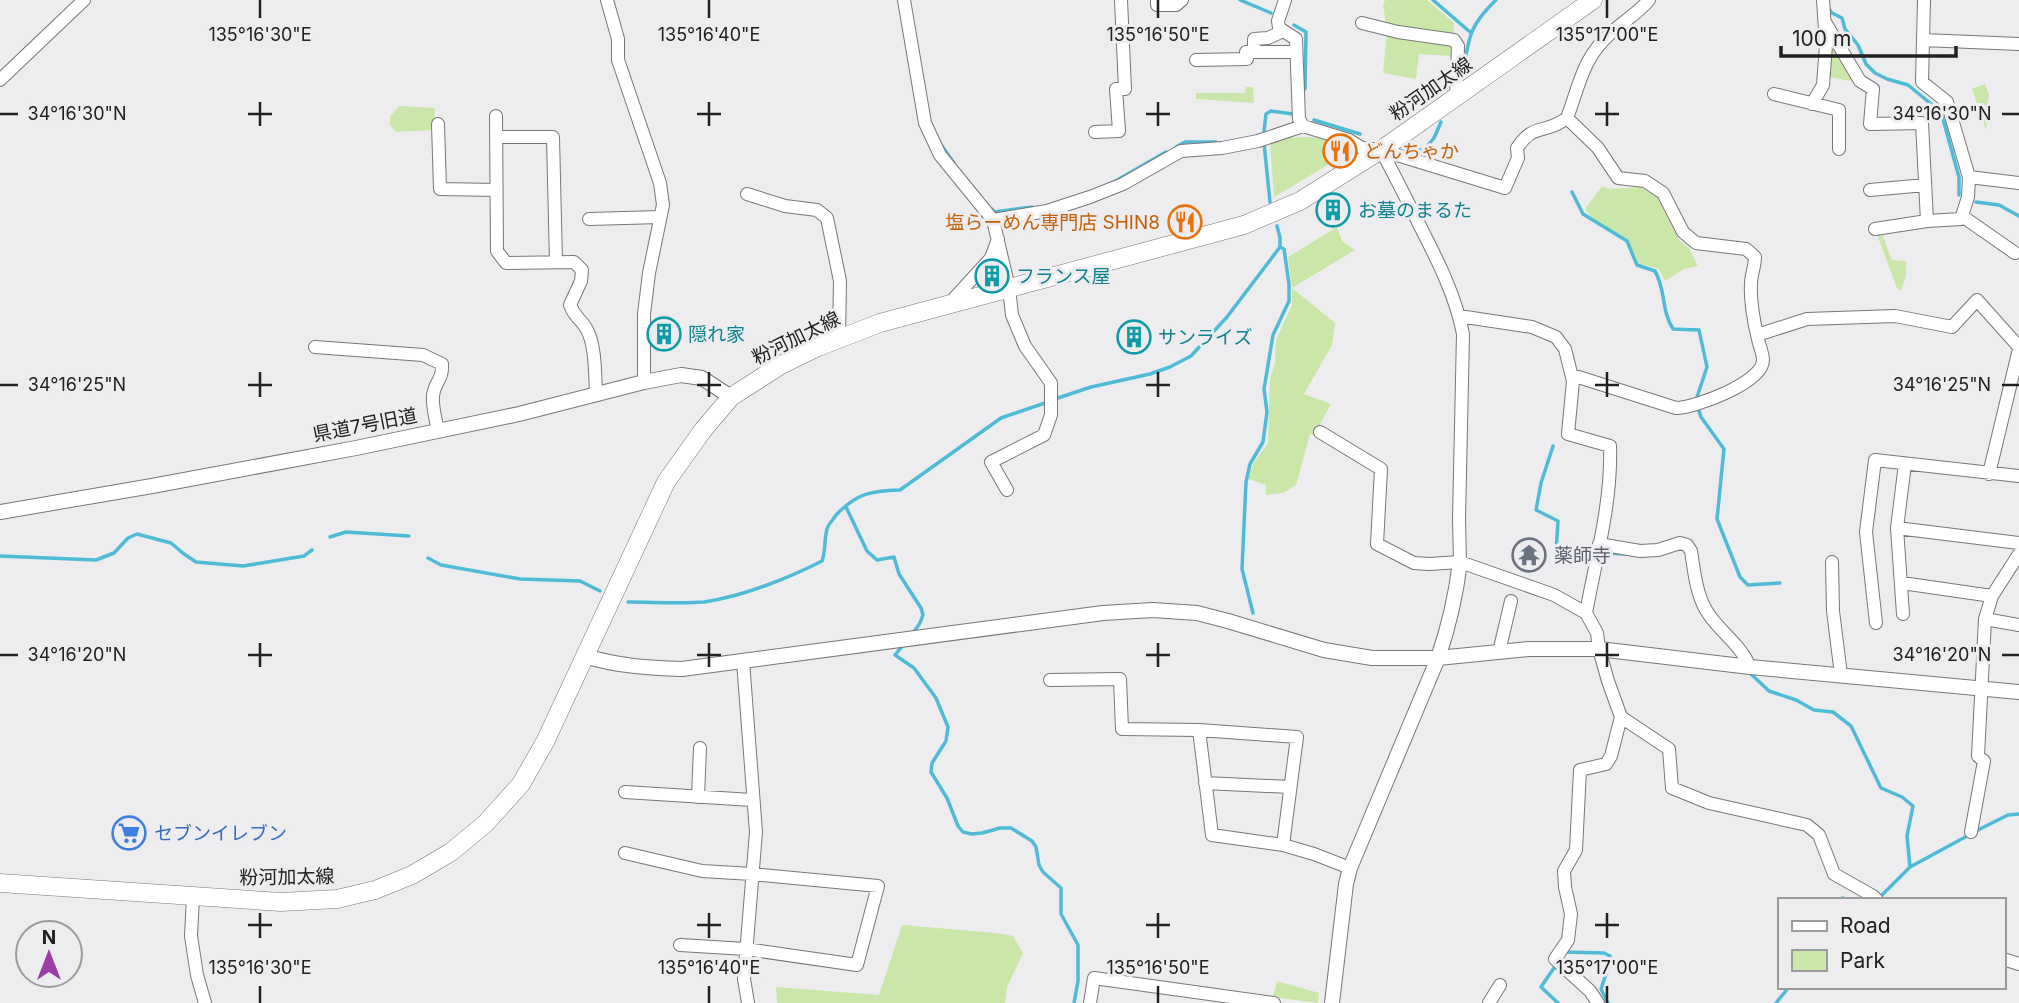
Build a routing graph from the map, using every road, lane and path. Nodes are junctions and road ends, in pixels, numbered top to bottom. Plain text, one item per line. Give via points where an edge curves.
1 (84, 0) edge
2 (607, 0) edge
3 (904, 0) edge
4 (1121, 0) edge
5 (1157, 0) edge
6 (1182, 0) edge
7 (1285, 0) edge
8 (1593, 0) edge
9 (1649, 0) edge
10 (1823, 0) edge
11 (1924, 0) edge
12 (1825, 22) junction
13 (1362, 23) dead end
14 (1283, 31) junction
15 (1923, 40) junction
16 (2019, 44) edge
17 (1254, 52) junction
18 (1296, 52) junction
19 (1196, 61) dead end
20 (0, 80) edge
21 (1774, 94) dead end
22 (1456, 97) junction
23 (1812, 103) junction
24 (496, 116) dead end
25 (1567, 118) junction
26 (438, 124) dead end
27 (1303, 126) junction
28 (1095, 132) dead end
29 (496, 137) junction
30 (1839, 149) dead end
31 (1381, 150) junction
32 (1969, 177) junction
33 (2019, 183) edge
34 (1925, 185) junction
35 (496, 190) junction
36 (1870, 190) dead end
37 (747, 194) dead end
38 (1962, 216) junction
39 (660, 217) junction
40 (589, 219) dead end
41 (993, 220) junction
42 (1927, 221) junction
43 (1875, 229) dead end
44 (998, 239) junction
45 (2015, 253) dead end
46 (556, 262) junction
47 (1009, 288) junction
48 (949, 304) junction
49 (1459, 317) junction
50 (1757, 335) junction
51 (839, 339) junction
52 (315, 347) dead end
53 (2019, 348) edge
54 (1572, 375) junction
55 (644, 382) junction
56 (596, 395) junction
57 (731, 397) junction
58 (438, 430) junction
59 (1321, 432) dead end
60 (1905, 464) junction
61 (1989, 474) junction
62 (2019, 476) edge
63 (1007, 490) dead end
64 (0, 512) edge
65 (1897, 528) junction
66 (2019, 543) edge
67 (1599, 544) junction
68 (2019, 554) edge
69 (1460, 562) junction
70 (1832, 562) dead end
71 (1902, 583) junction
72 (1992, 596) junction
73 (1511, 601) dead end
74 (1586, 613) junction
75 (1903, 614) dead end
76 (1985, 619) junction
77 (1876, 623) dead end
78 (2019, 625) edge
79 (1599, 649) junction
80 (1499, 652) junction
81 (585, 656) junction
82 (1438, 658) junction
83 (743, 662) junction
84 (1750, 667) junction
85 (1841, 675) junction
86 (1050, 680) dead end
87 (1981, 688) junction
88 (2019, 692) edge
89 (1621, 717) junction
90 (1199, 730) junction
91 (700, 748) dead end
92 (1205, 783) junction
93 (1290, 787) junction
94 (625, 792) dead end
95 (698, 797) junction
96 (752, 800) junction
97 (1971, 832) dead end
98 (1283, 845) junction
99 (625, 853) dead end
100 (1350, 868) junction
101 (752, 873) junction
102 (0, 883) edge
103 (193, 897) junction
104 (1875, 898) edge
105 (680, 945) dead end
106 (746, 949) junction
107 (1500, 985) dead end
108 (1491, 1002) edge
109 (205, 1003) edge
110 (748, 1003) edge
111 (1090, 1003) edge
112 (1274, 1003) edge
113 (1332, 1003) edge
114 (1598, 1003) edge

1 - 20 street
2 - 39 street via 618,39 618,60 660,183
3 - 41 street via 925,123 940,155
4 - 28 street via 1125,89 1116,89 1119,131
5 - 6 street via 1157,5 1176,5
7 - 14 street via 1279,21
8 - 22 main road, 粉河加太線
9 - 25 street via 1611,33 1585,64
10 - 12 street
11 - 15 street
12 - 23 street via 1823,85
12 - 34 street via 1860,81 1873,89 1870,124 1922,122
13 - 22 street via 1454,40 1458,46
14 - 17 street via 1254,39
14 - 18 street via 1296,39
15 - 16 street
15 - 32 street via 1922,82 1947,102
17 - 18 street
17 - 19 street via 1246,52 1247,59
18 - 27 street
21 - 23 street
22 - 31 main road, 粉河加太線
23 - 30 street via 1839,110
24 - 29 street
25 - 31 street via 1525,136 1505,188
25 - 50 street via 1598,148 1618,178 1645,181 1662,193 1683,232 1696,243 1746,249 1755,257 1751,284
26 - 35 street via 440,189
27 - 31 street via 1362,148
27 - 41 street via 1258,141 1181,151 1090,197 1047,211
29 - 35 street
29 - 46 street via 553,137
31 - 47 main road, 粉河加太線 via 1300,201 1244,225
31 - 49 street via 1432,249
32 - 33 street
32 - 38 street
34 - 36 street
34 - 42 street
35 - 46 street via 497,251 506,262
37 - 51 street via 817,210 827,218 840,281
38 - 42 street
38 - 45 street
39 - 40 street
39 - 55 street via 644,314
41 - 44 street
42 - 43 street
44 - 47 street
44 - 48 street via 991,258
46 - 56 street via 574,262 582,270 570,305 592,344
47 - 48 main road, 粉河加太線
47 - 63 street via 1012,315 1025,345 1051,383 1051,415 1044,435 991,461
48 - 51 main road, 粉河加太線
49 - 54 street via 1532,327 1556,337
49 - 69 street via 1463,334
50 - 53 street via 1807,319 1895,316 1952,327 1977,300
50 - 54 street via 1763,360 1754,376 1686,408
51 - 57 main road, 粉河加太線 via 781,365
52 - 58 street via 423,355 442,364 443,375 433,397
53 - 61 street
54 - 67 street via 1568,434 1610,446
55 - 56 street, 県道7号旧道
55 - 57 street, 県道7号旧道 via 681,375 702,378
56 - 58 street, 県道7号旧道
57 - 81 main road, 粉河加太線 via 666,482
58 - 64 street, 県道7号旧道
59 - 69 street via 1381,468 1377,544 1414,563
60 - 61 street
60 - 65 street
60 - 77 street via 1875,460 1866,532
61 - 62 street
65 - 66 street
65 - 71 street
67 - 74 street
67 - 84 street via 1640,551 1687,545 1707,613
68 - 72 street
69 - 74 street via 1554,594
69 - 82 street via 1456,596
70 - 85 street
71 - 72 street
71 - 75 street
72 - 76 street
73 - 80 street
74 - 79 street via 1597,633
76 - 78 street
76 - 87 street
79 - 80 street
79 - 84 street
79 - 89 street
80 - 82 street
81 - 83 street via 645,668
81 - 103 main road, 粉河加太線 via 521,784 485,824 412,876 337,899 281,902
82 - 83 street via 1372,658 1324,650 1197,613 1153,610
82 - 100 street
83 - 96 street
84 - 85 street
85 - 87 street
86 - 90 street via 1120,679 1122,729
87 - 88 street
87 - 97 street via 1978,756 1984,761
89 - 104 street via 1669,749 1672,788 1709,803 1807,825 1819,835 1834,874
89 - 114 street via 1606,764 1580,770 1576,850 1564,871 1571,914 1568,940 1555,959
90 - 92 street
90 - 93 street via 1297,737
91 - 95 street
92 - 93 street
92 - 98 street via 1212,835
93 - 98 street
94 - 95 street
95 - 96 street
96 - 101 street via 756,832
98 - 100 street
99 - 101 street via 702,871
100 - 113 street
101 - 106 street
101 - 106 street via 878,886 857,965
102 - 103 main road, 粉河加太線
103 - 109 street via 191,936
105 - 106 street
106 - 110 street
107 - 108 street
111 - 112 street via 1094,978

